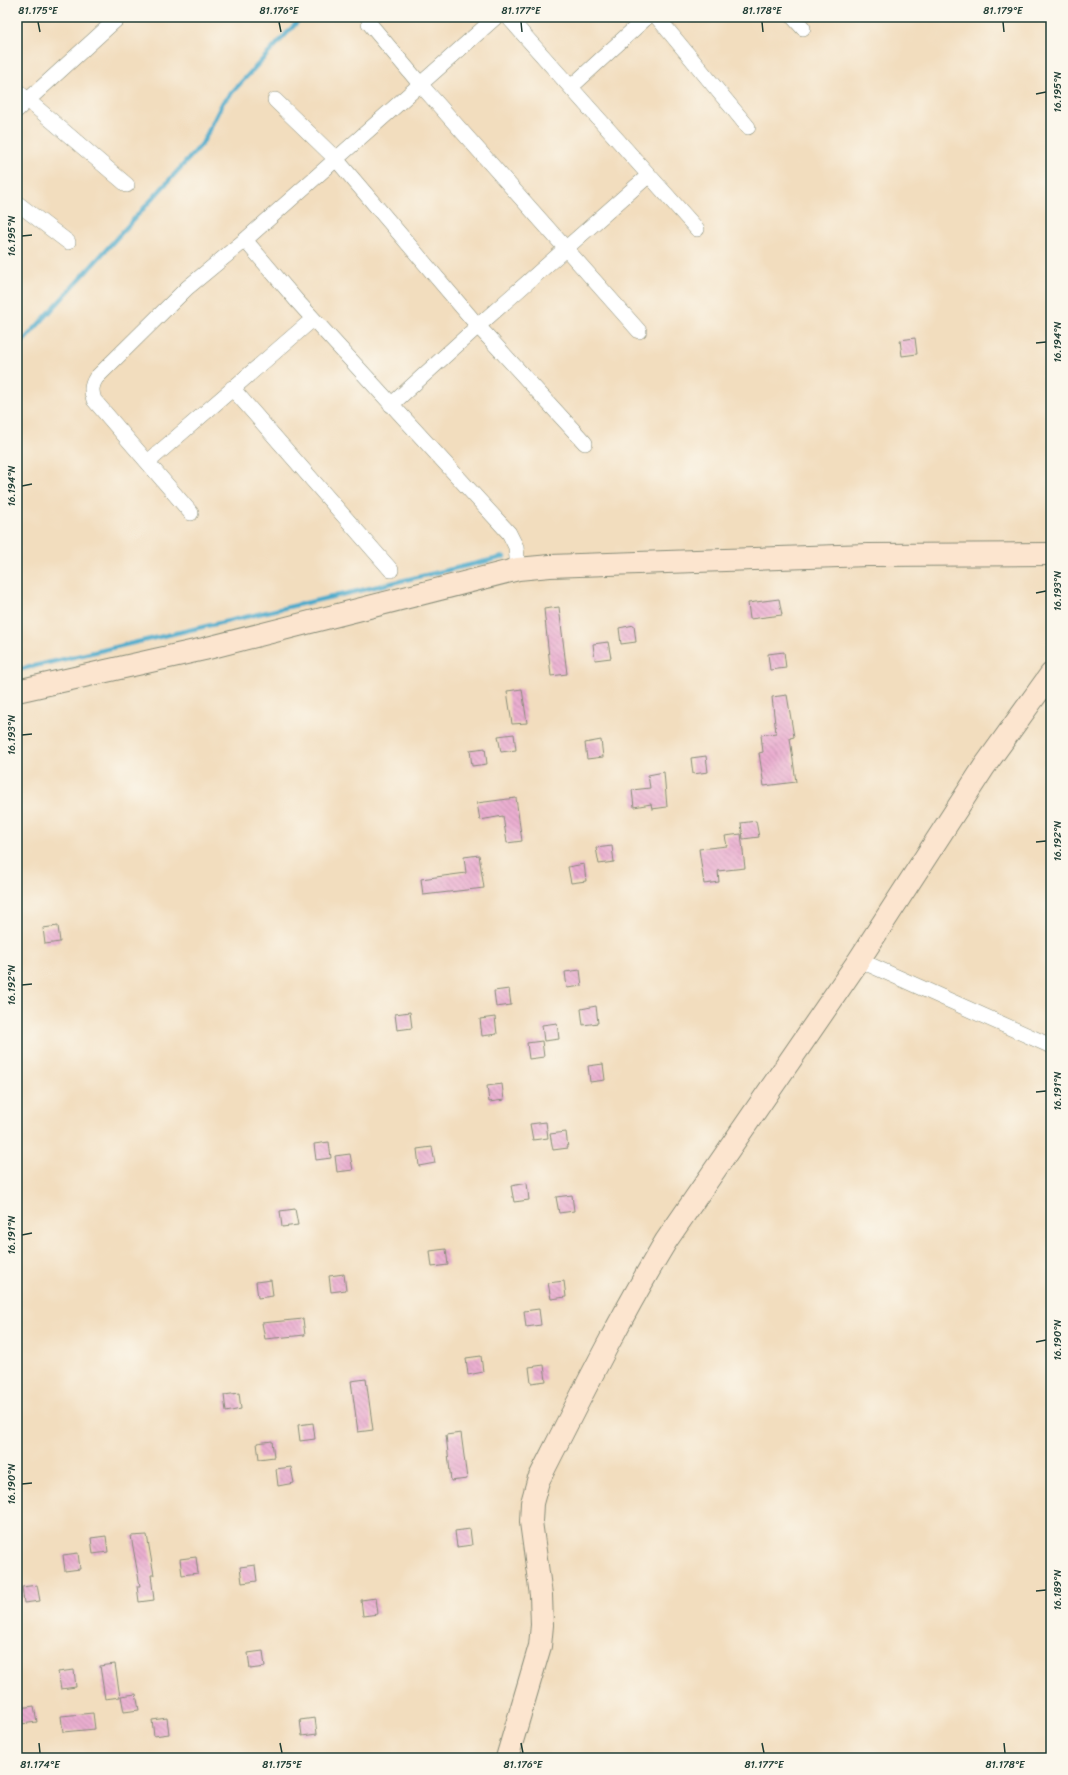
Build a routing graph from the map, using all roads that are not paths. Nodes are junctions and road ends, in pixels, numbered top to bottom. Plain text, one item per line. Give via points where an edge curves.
1 (119, 17) edge
2 (496, 17) edge
3 (508, 17) edge
4 (647, 17) edge
5 (657, 17) edge
6 (369, 23) dead end
7 (420, 84) junction
8 (571, 87) junction
9 (22, 95) edge
10 (275, 100) dead end
11 (17, 110) edge
12 (748, 127) dead end
13 (336, 159) junction
14 (649, 175) junction
15 (127, 185) dead end
16 (17, 202) edge
17 (697, 229) dead end
18 (245, 240) junction
19 (68, 242) dead end
20 (566, 248) junction
21 (314, 319) junction
22 (478, 326) junction
23 (639, 331) dead end
24 (232, 388) junction
25 (391, 406) junction
26 (585, 443) dead end
27 (148, 462) junction
28 (192, 513) dead end
29 (1051, 554) edge
30 (517, 559) junction
31 (391, 570) dead end
32 (1051, 674) edge
33 (17, 691) edge
34 (859, 960) junction
35 (1051, 1046) edge
36 (507, 1758) edge

1 - 9 street
2 - 7 street
3 - 8 street
4 - 8 street
5 - 12 street
6 - 7 street
7 - 13 street
7 - 20 street
8 - 14 street
9 - 11 street
9 - 15 street
10 - 13 street
13 - 18 street
13 - 22 street
14 - 17 street
14 - 20 street
16 - 19 street
18 - 21 street
18 - 27 street via 187,288 96,378 91,386 94,400
20 - 22 street
20 - 23 street
21 - 24 street
21 - 25 street
22 - 25 street
22 - 26 street
24 - 27 street
24 - 31 street
25 - 30 street via 508,534
27 - 28 street
29 - 30 main road via 868,555 550,566
30 - 33 main road via 204,649
32 - 34 main road via 984,767
34 - 35 street
34 - 36 main road via 658,1254 603,1353 538,1481 532,1503 531,1522 541,1595 540,1646

